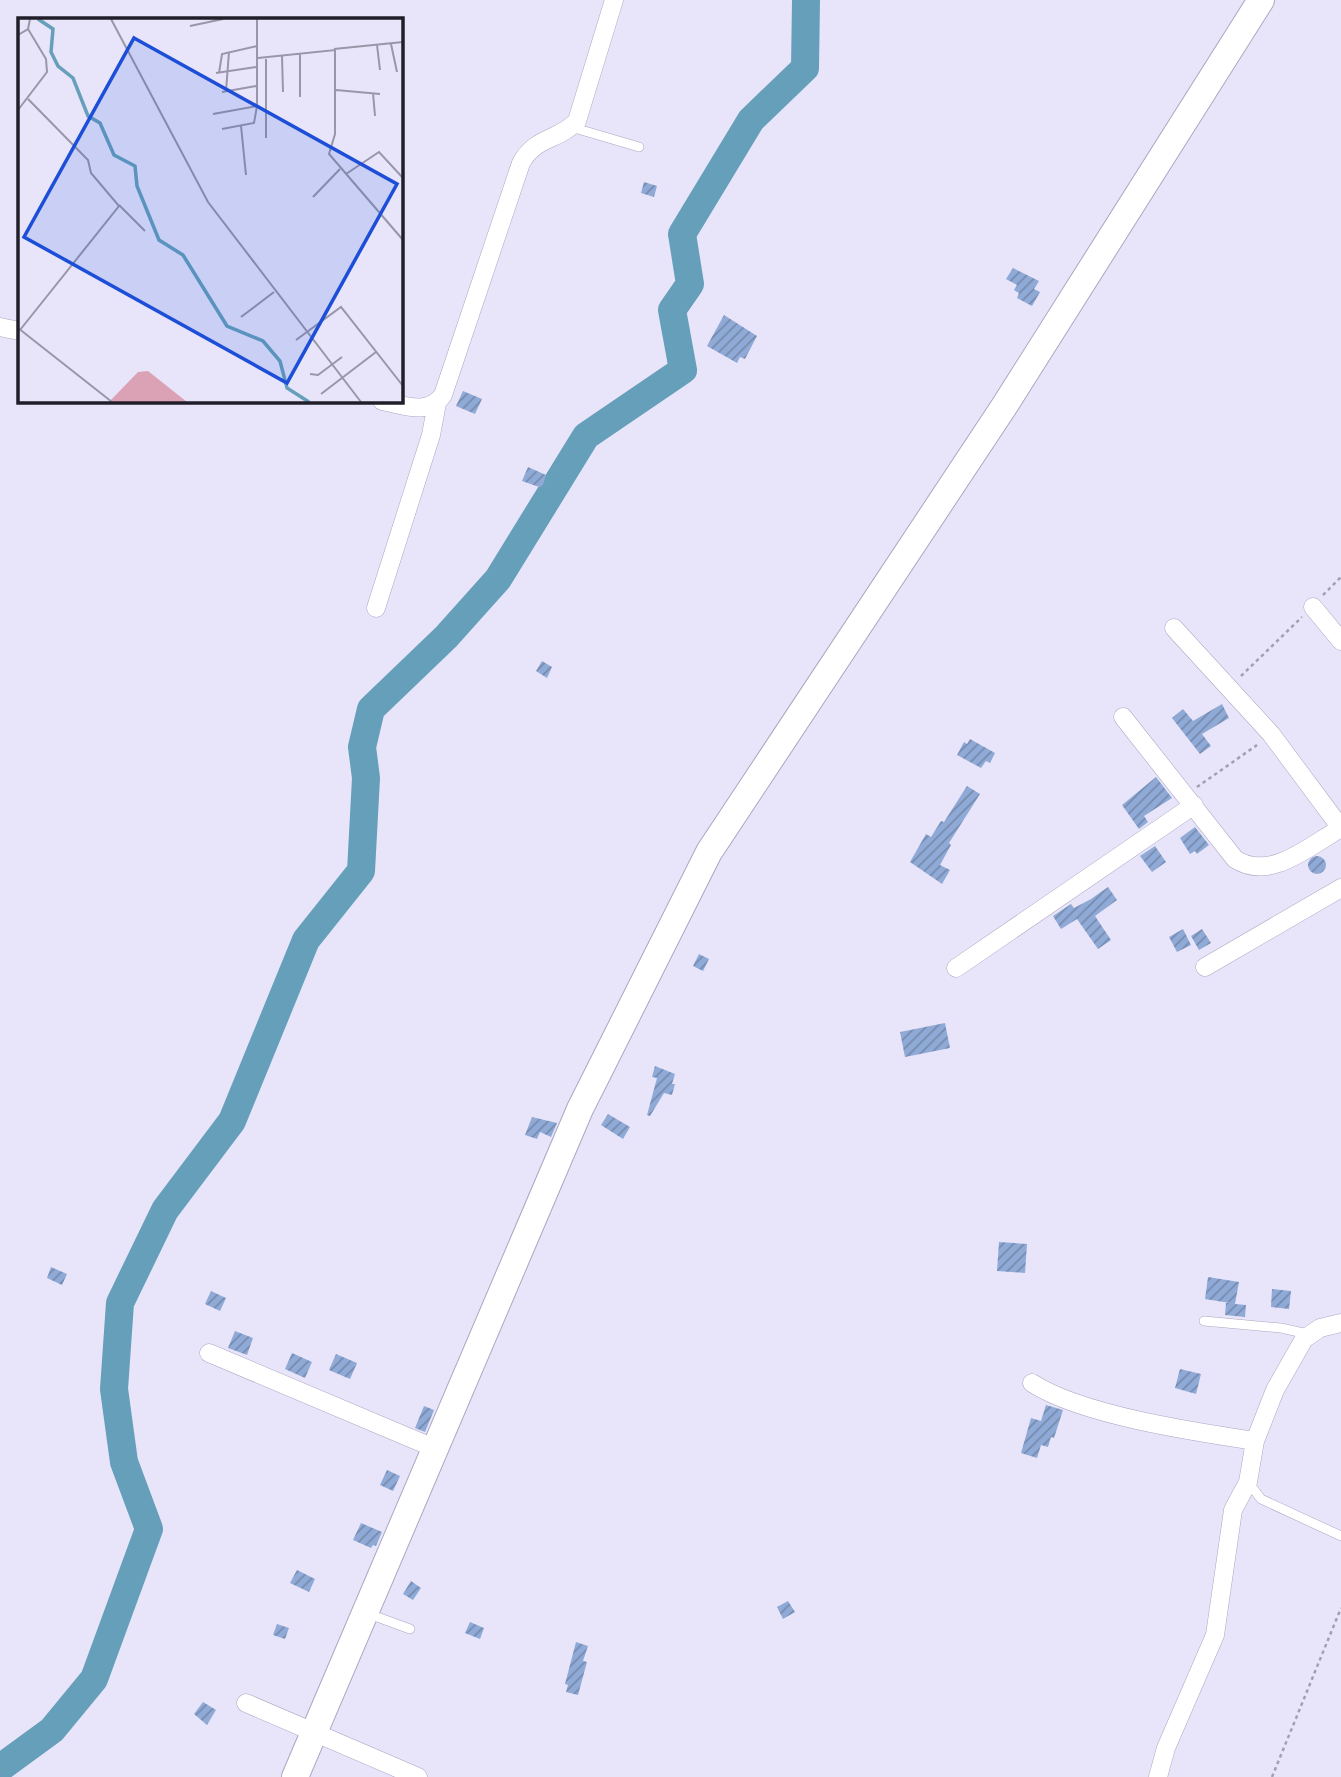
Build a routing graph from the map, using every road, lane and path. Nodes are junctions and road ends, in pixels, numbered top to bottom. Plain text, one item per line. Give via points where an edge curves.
1 (614, 0) edge
2 (1261, 0) edge
3 (571, 127) junction
4 (639, 147) dead end
5 (0, 327) edge
6 (18, 331) edge
7 (388, 402) edge
8 (437, 403) junction
9 (1341, 577) edge
10 (1313, 607) junction
11 (376, 608) dead end
12 (1174, 628) dead end
13 (1338, 633) edge
14 (1230, 686) junction
15 (1124, 717) dead end
16 (1271, 734) junction
17 (1190, 800) junction
18 (1341, 828) edge
19 (1341, 888) edge
20 (1205, 967) dead end
21 (956, 968) dead end
22 (1204, 1321) dead end
23 (1341, 1323) edge
24 (1310, 1334) junction
25 (209, 1353) dead end
26 (1032, 1382) dead end
27 (1255, 1441) junction
28 (434, 1448) junction
29 (1248, 1482) junction
30 (1341, 1536) edge
31 (1341, 1608) edge
32 (364, 1612) junction
33 (410, 1629) dead end
34 (246, 1703) dead end
35 (313, 1733) junction
36 (295, 1777) edge
37 (418, 1777) edge
38 (1158, 1777) edge
39 (1272, 1777) edge

1 - 3 street via 582,110
2 - 28 street via 1005,405 709,852 580,1109
3 - 4 lane
3 - 8 street via 532,146 521,163
5 - 6 street
7 - 8 street via 425,408
8 - 11 street
9 - 10 path
10 - 13 street
10 - 14 path
12 - 14 street
14 - 16 street
15 - 17 street
16 - 17 path
16 - 18 street
17 - 18 street via 1235,859 1255,869 1276,865
17 - 21 street
19 - 20 street
22 - 24 lane
23 - 24 street
24 - 27 street via 1275,1390
25 - 28 street
26 - 27 street via 1052,1396 1091,1407
27 - 29 street
28 - 32 street
29 - 30 lane via 1261,1499
29 - 38 street via 1233,1510 1215,1635
31 - 39 path
32 - 33 lane
32 - 35 street
34 - 35 street
35 - 36 street
35 - 37 street

